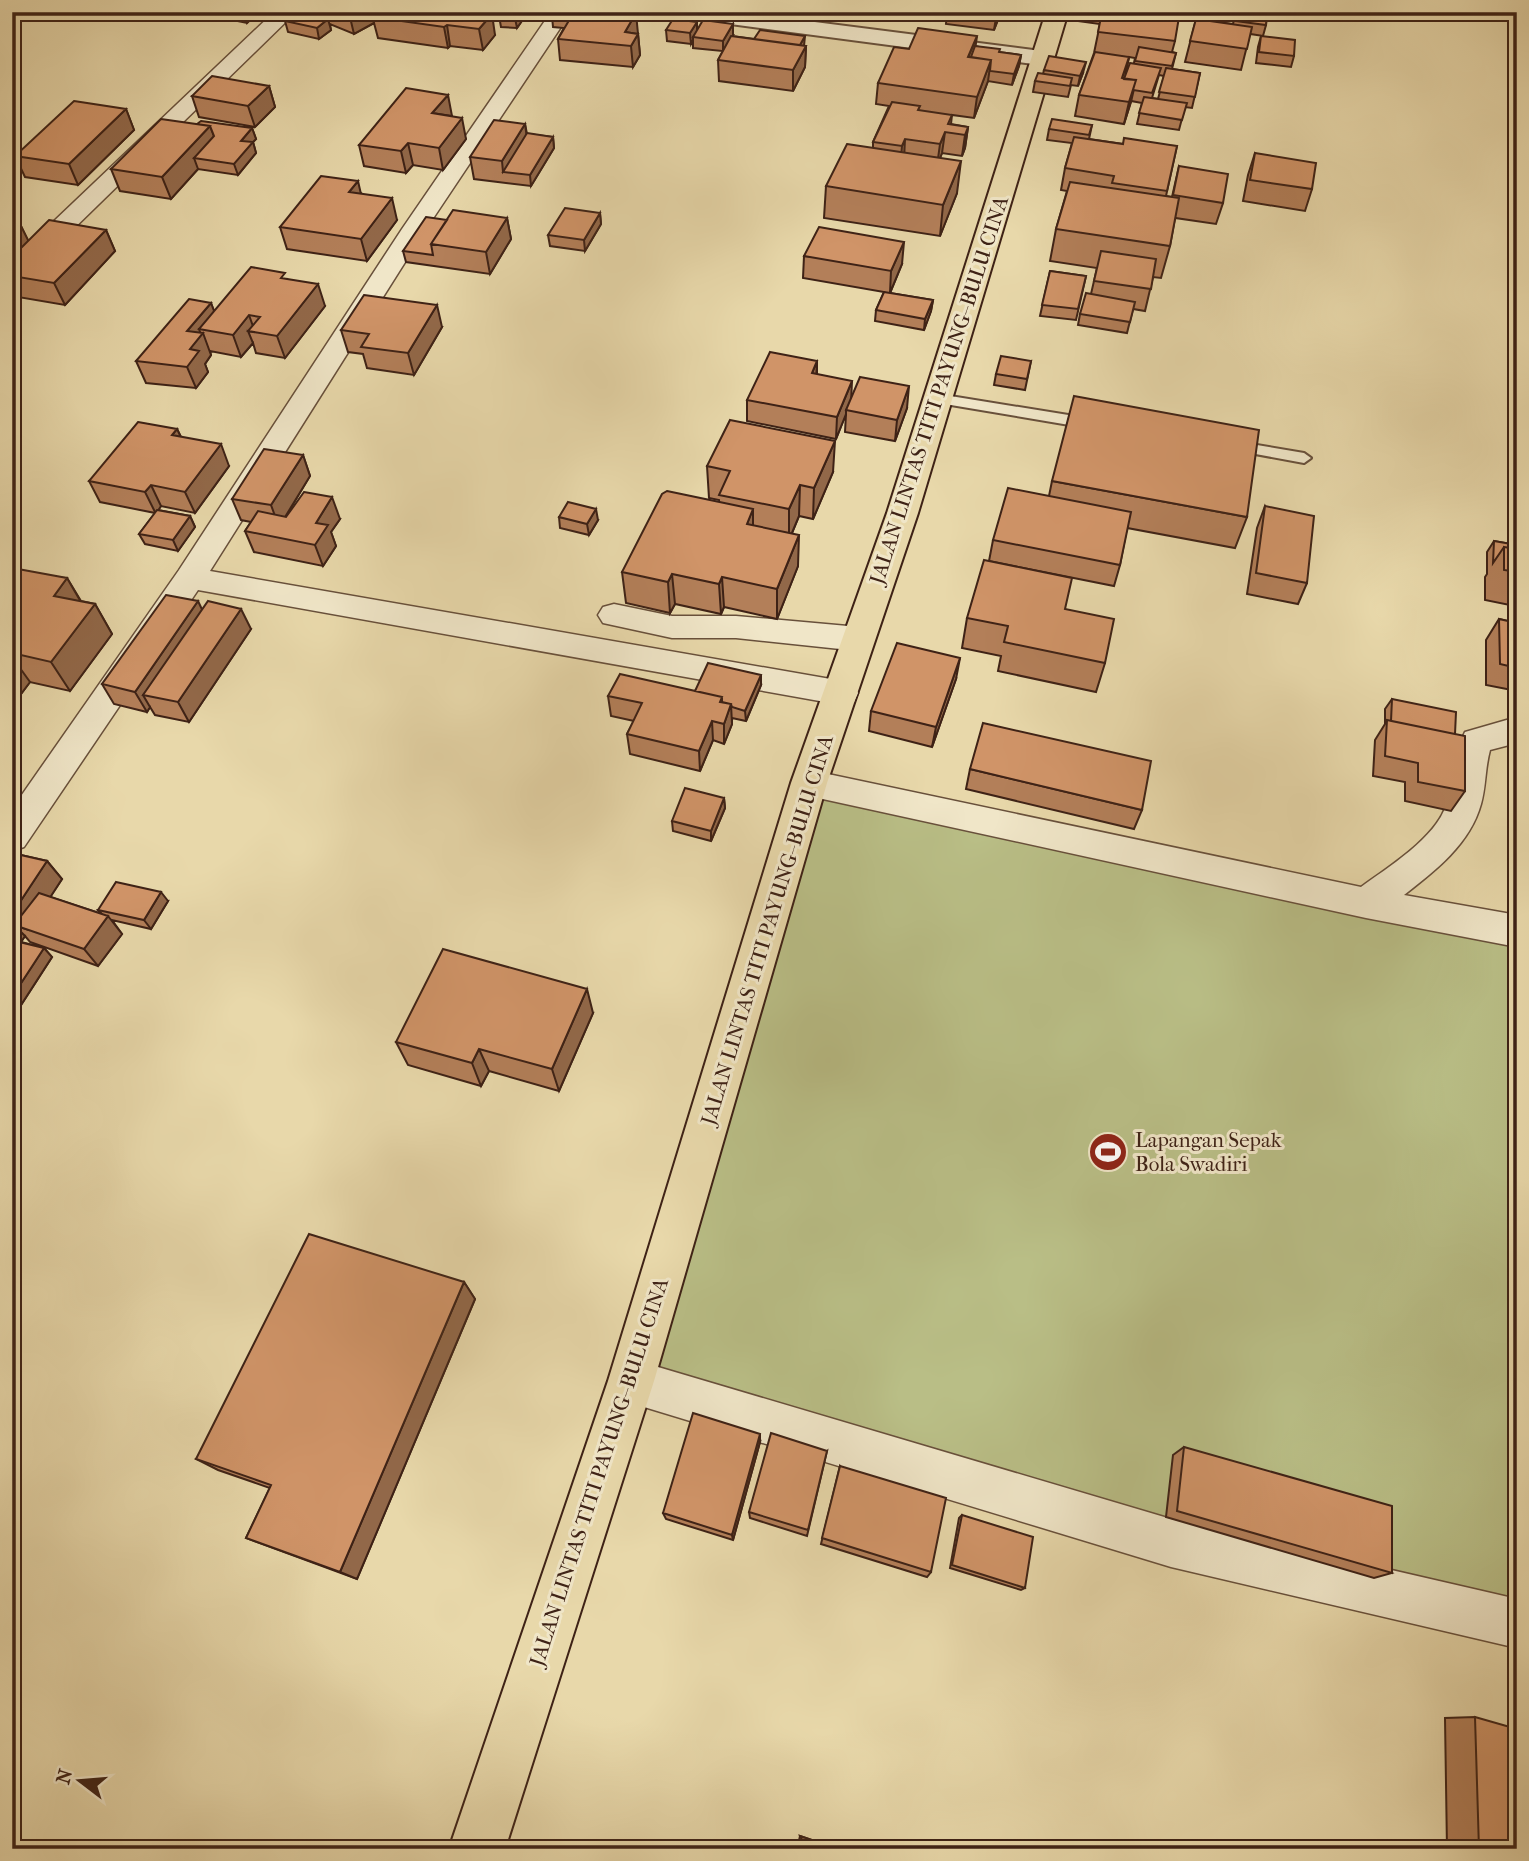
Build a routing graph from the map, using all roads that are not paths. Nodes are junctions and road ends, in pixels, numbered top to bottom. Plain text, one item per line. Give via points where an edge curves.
1 (286, 12) edge
2 (561, 12) edge
3 (685, 12) edge
4 (1057, 12) edge
5 (1041, 58) junction
6 (12, 275) edge
7 (938, 399) junction
8 (1115, 427) edge
9 (1223, 445) edge
10 (1304, 458) dead end
11 (190, 578) junction
12 (614, 615) dead end
13 (859, 639) junction
14 (842, 693) junction
15 (1517, 730) edge
16 (809, 783) junction
17 (12, 837) edge
18 (1366, 903) junction
19 (1517, 931) edge
20 (631, 1381) junction
21 (1517, 1624) edge
22 (477, 1849) edge

1 - 6 street via 216,85
2 - 11 street via 414,229
3 - 5 street
4 - 5 main road, JALAN LINTAS TITI PAYUNG–BULU CINA
5 - 7 main road, JALAN LINTAS TITI PAYUNG–BULU CINA
7 - 8 lane
7 - 13 main road, JALAN LINTAS TITI PAYUNG–BULU CINA
9 - 10 lane
11 - 14 street
11 - 17 street
12 - 13 street via 672,627 736,627
13 - 14 main road, JALAN LINTAS TITI PAYUNG–BULU CINA
14 - 16 main road, JALAN LINTAS TITI PAYUNG–BULU CINA
15 - 18 street via 1477,741 1460,815 1418,864
16 - 18 street
16 - 20 main road, JALAN LINTAS TITI PAYUNG–BULU CINA
18 - 19 street
20 - 21 street via 1171,1543
20 - 22 main road, JALAN LINTAS TITI PAYUNG–BULU CINA

